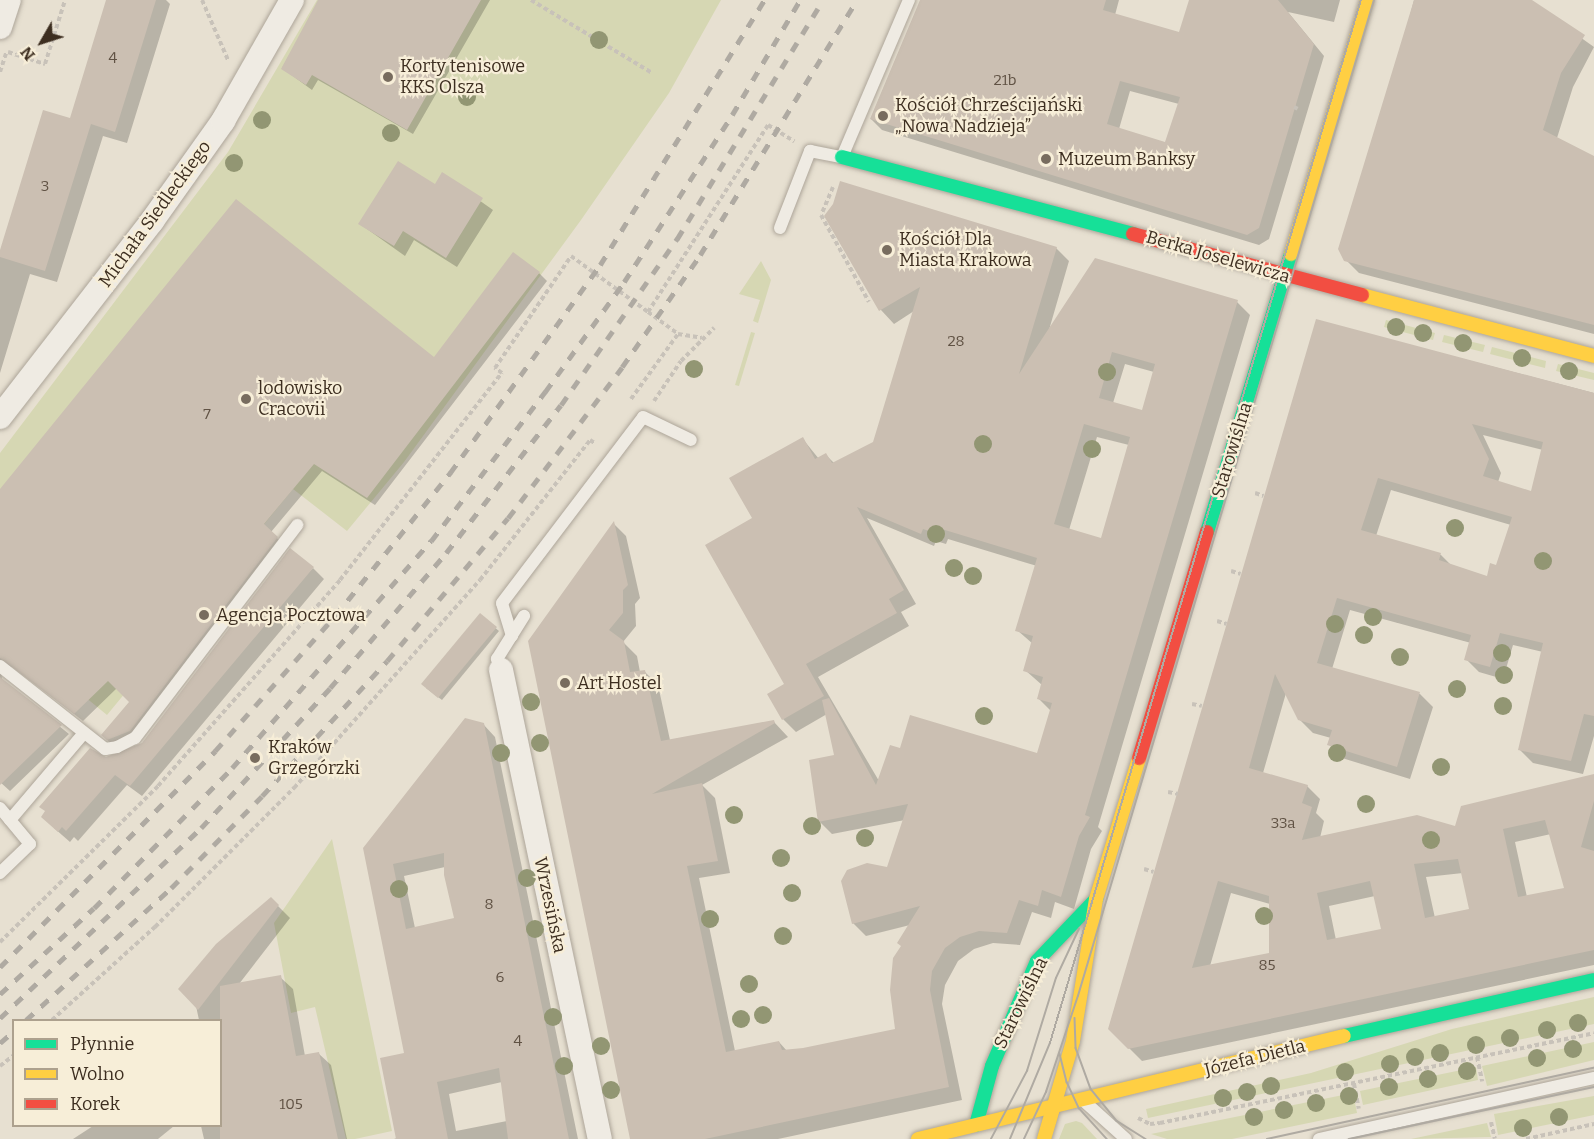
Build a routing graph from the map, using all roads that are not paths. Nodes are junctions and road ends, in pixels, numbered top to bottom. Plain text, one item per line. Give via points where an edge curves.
1 (9, 0) edge
2 (292, 0) edge
3 (909, 0) edge
4 (1367, 0) edge
5 (0, 27) edge
6 (842, 157) junction
7 (780, 228) dead end
8 (1285, 276) junction
9 (1594, 356) edge
10 (0, 417) edge
11 (691, 440) dead end
12 (297, 525) dead end
13 (524, 616) dead end
14 (512, 636) junction
15 (0, 666) edge
16 (501, 670) joint
17 (84, 733) junction
18 (0, 808) edge
19 (10, 820) junction
20 (0, 873) edge
21 (1096, 899) junction
22 (1594, 980) edge
23 (1594, 1078) edge
24 (1083, 1100) junction
25 (1052, 1107) junction
26 (976, 1125) junction
27 (600, 1139) edge
28 (918, 1139) edge
29 (1044, 1139) edge
30 (1126, 1139) edge
31 (1319, 1139) edge

1 - 5 street
2 - 10 street, Michała Siedleckiego via 223,121 152,221
3 - 6 lane
4 - 8 street, Starowiślna
6 - 7 lane via 810,151
6 - 8 street, Berka Joselewicza
8 - 9 street, Berka Joselewicza
8 - 21 street, Starowiślna
11 - 14 lane via 643,417 502,603
12 - 17 lane via 135,738 105,749
13 - 14 lane
14 - 16 lane via 497,659
15 - 17 lane
16 - 27 street, Wrzesińska
17 - 19 lane
18 - 19 lane
19 - 20 lane via 30,844
21 - 25 street, Starowiślna via 1073,1041
21 - 26 street, Starowiślna via 1038,961 992,1066
22 - 24 street, Józefa Dietla via 1333,1038
23 - 31 lane
24 - 25 street, Józefa Dietla
24 - 30 lane
25 - 26 street, Józefa Dietla
25 - 29 street, Starowiślna
26 - 28 street, Józefa Dietla

